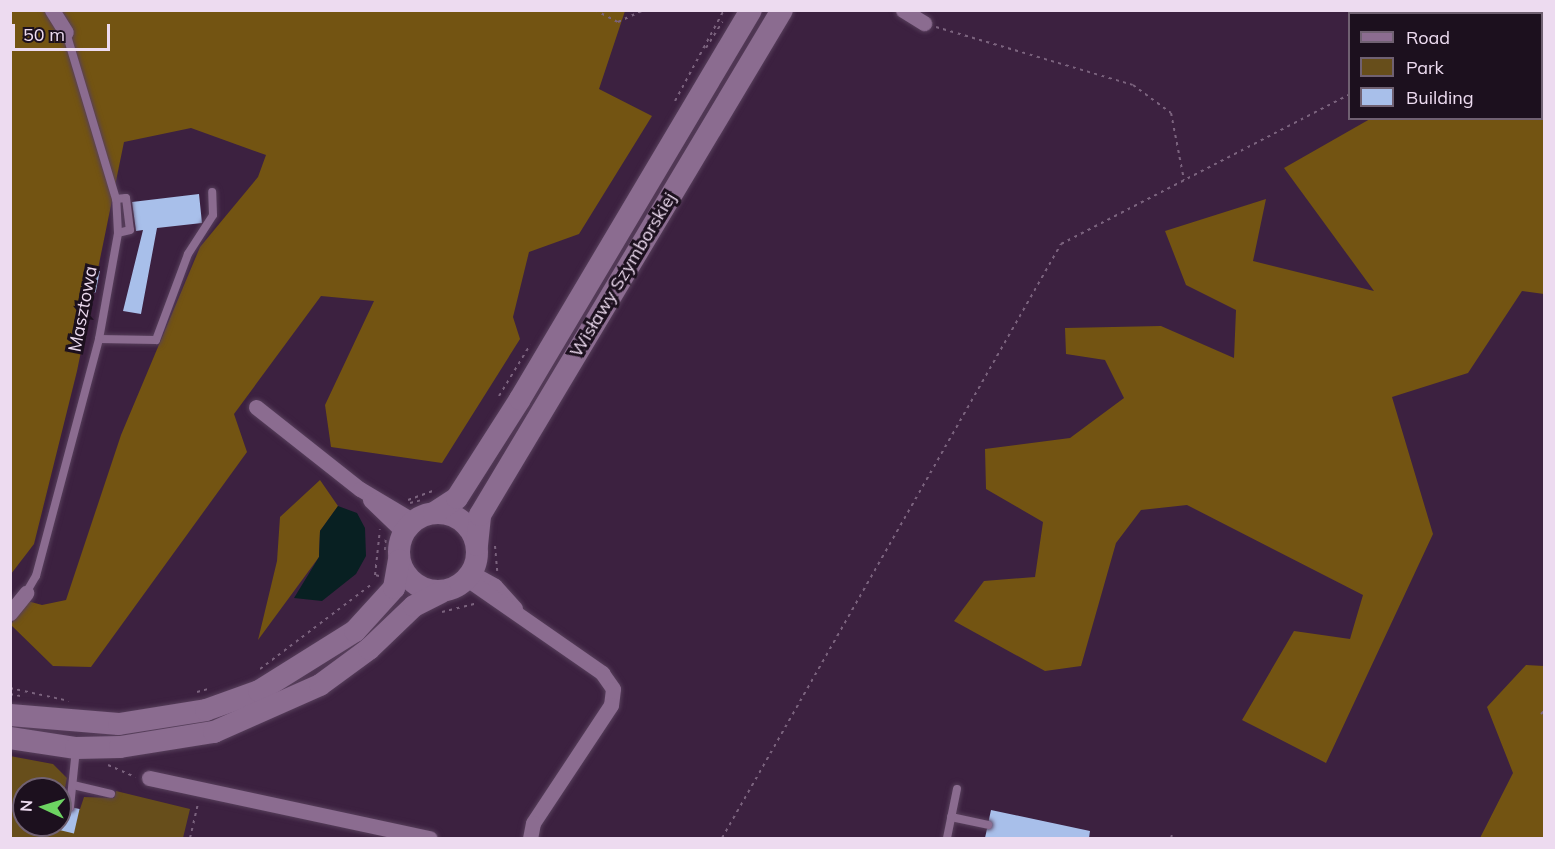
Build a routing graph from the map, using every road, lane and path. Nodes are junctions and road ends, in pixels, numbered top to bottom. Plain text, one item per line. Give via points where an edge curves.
1 (52, 10) edge
2 (595, 10) edge
3 (644, 10) edge
4 (731, 10) edge
5 (751, 10) edge
6 (782, 10) edge
7 (903, 10) edge
8 (910, 10) edge
9 (924, 23) junction
10 (66, 33) joint
11 (1348, 95) edge
12 (669, 111) dead end
13 (1184, 180) junction
14 (212, 192) dead end
15 (116, 199) junction
16 (118, 233) junction
17 (99, 339) junction
18 (534, 339) dead end
19 (494, 406) dead end
20 (256, 407) dead end
21 (439, 488) dead end
22 (413, 517) junction
23 (380, 526) dead end
24 (477, 545) junction
25 (399, 560) junction
26 (381, 576) junction
27 (469, 576) junction
28 (441, 591) junction
29 (26, 593) joint
30 (372, 594) dead end
31 (10, 613) edge
32 (334, 622) dead end
33 (260, 669) junction
34 (253, 675) dead end
35 (10, 688) edge
36 (211, 688) dead end
37 (214, 693) dead end
38 (10, 694) edge
39 (190, 694) dead end
40 (195, 699) dead end
41 (78, 703) dead end
42 (70, 707) dead end
43 (1545, 711) edge
44 (1541, 714) dead end
45 (10, 715) edge
46 (10, 738) edge
47 (76, 748) junction
48 (106, 764) dead end
49 (149, 778) joint
50 (73, 785) junction
51 (957, 789) dead end
52 (72, 790) edge
53 (200, 790) junction
54 (111, 794) dead end
55 (951, 817) junction
56 (988, 825) dead end
57 (190, 838) edge
58 (430, 838) edge
59 (530, 838) edge
60 (722, 838) edge
61 (946, 838) edge

1 - 10 street, Masztowa
2 - 3 path via 618,22
4 - 12 path
5 - 22 main road, Wisławy Szymborskiej via 457,498
6 - 24 main road, Wisławy Szymborskiej via 486,505
7 - 9 street
8 - 9 street
9 - 13 path via 1133,85 1171,114
10 - 15 lane, Masztowa
11 - 13 path
13 - 60 path via 1061,244 1055,252
14 - 17 lane via 213,215 188,254 156,340
15 - 16 lane, Masztowa
15 - 16 lane via 126,198 130,230
16 - 17 lane, Masztowa
17 - 29 lane, Masztowa via 36,576
18 - 19 path
20 - 22 street via 360,489
21 - 22 path
22 - 24 main road via 462,520
22 - 25 main road
23 - 26 path via 375,575
24 - 27 main road
25 - 28 main road via 414,584
25 - 45 main road via 394,588 355,631 260,692 206,710 119,724
26 - 30 path
26 - 33 path
27 - 28 main road
27 - 59 street via 486,597 518,613 602,673 613,689 611,705 533,823
28 - 47 main road via 414,606 369,649 320,685 270,711 167,743
29 - 31 street, Masztowa
32 - 33 path
33 - 34 path
35 - 41 path
36 - 39 path
37 - 40 path
38 - 42 path
43 - 44 path
46 - 47 main road
47 - 50 lane
48 - 49 path via 122,776
49 - 53 street
50 - 52 lane
50 - 54 lane
51 - 55 lane
53 - 57 path
53 - 58 street
55 - 56 lane
55 - 61 lane

